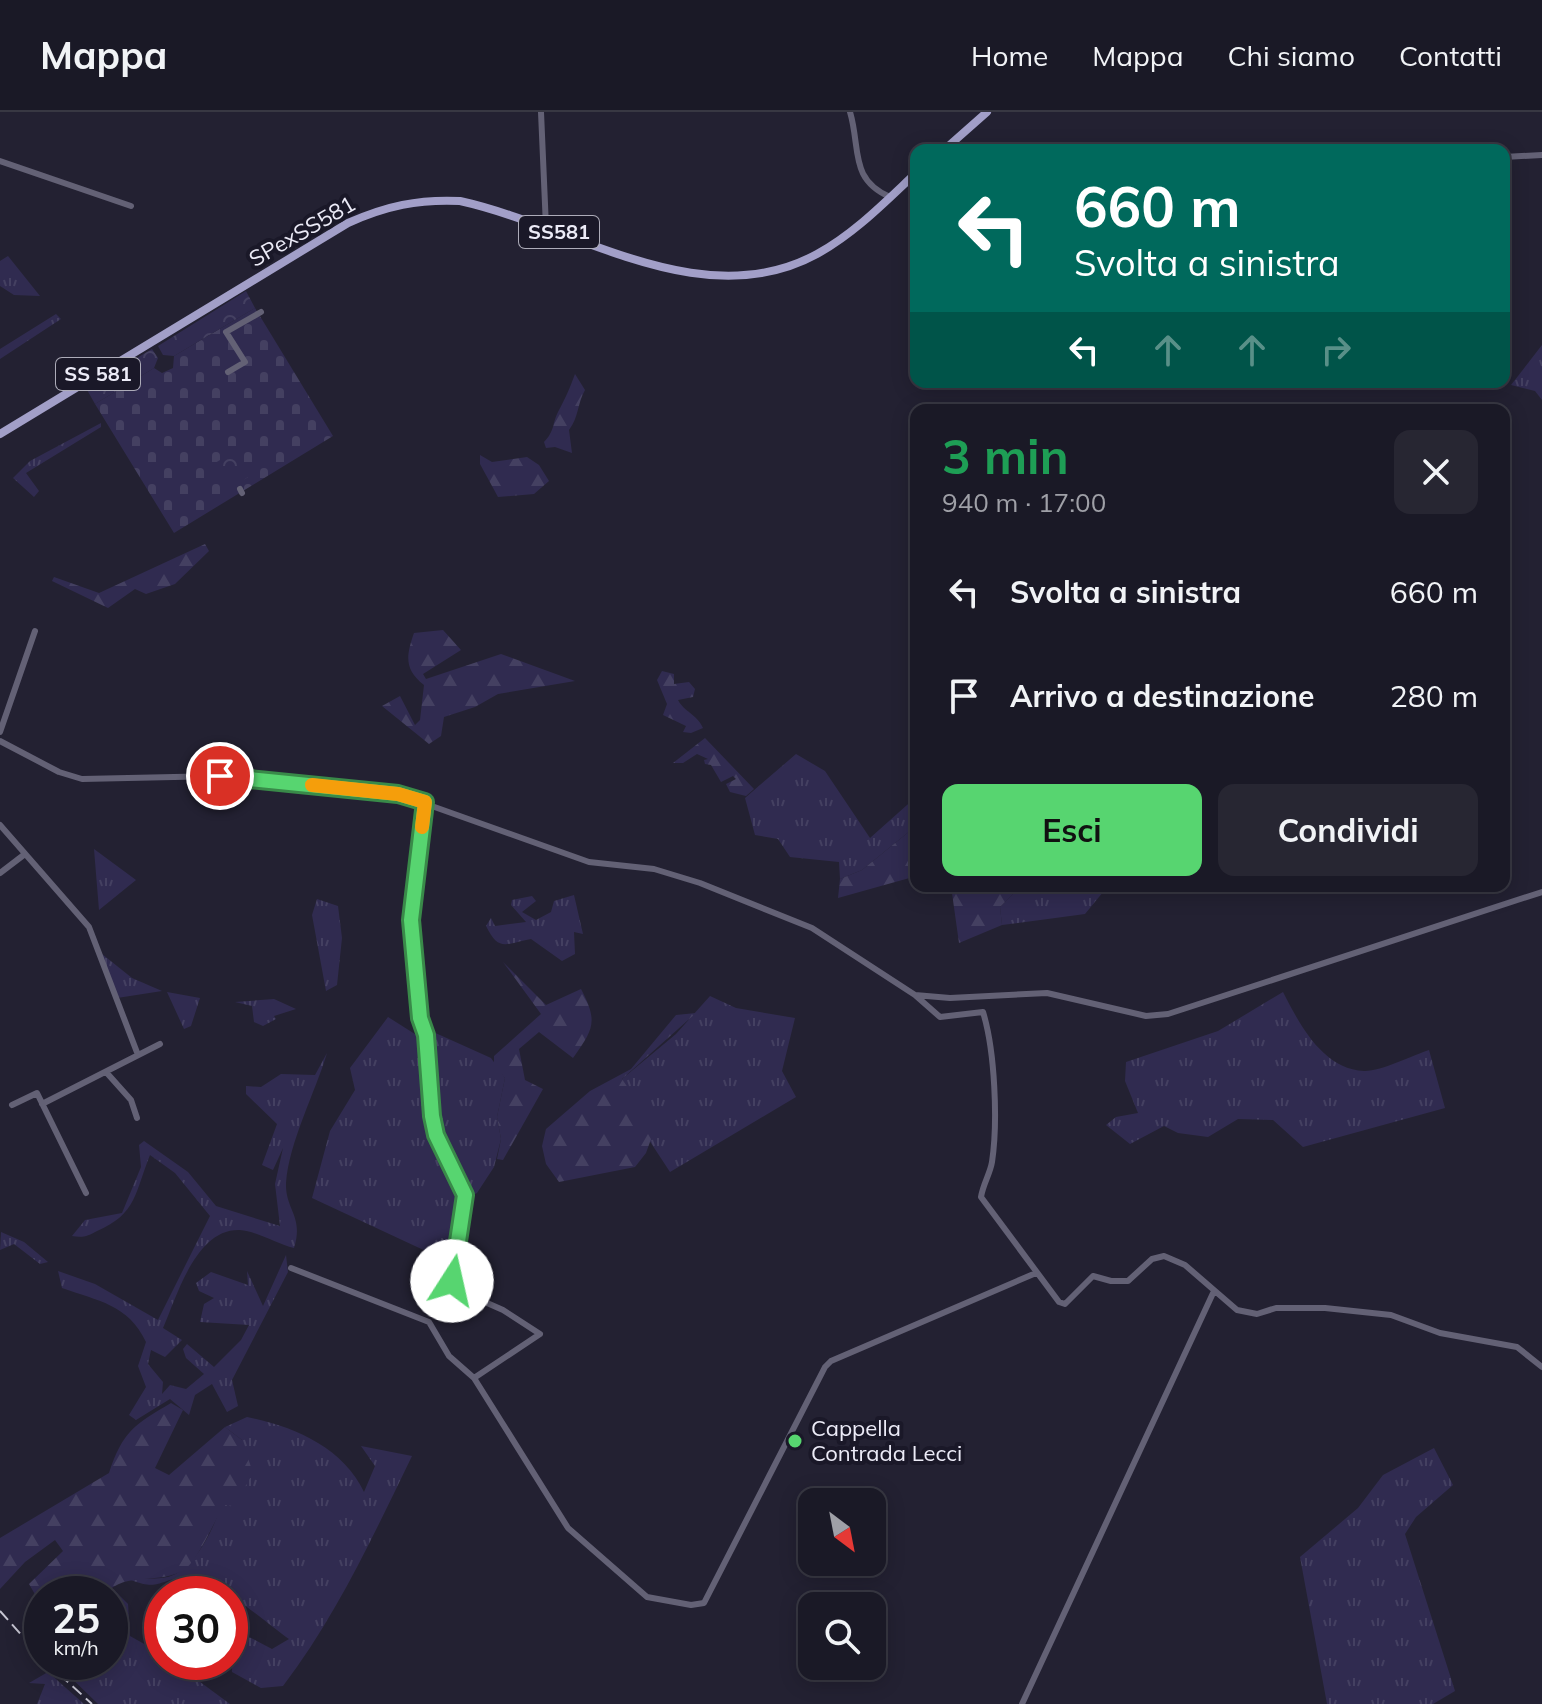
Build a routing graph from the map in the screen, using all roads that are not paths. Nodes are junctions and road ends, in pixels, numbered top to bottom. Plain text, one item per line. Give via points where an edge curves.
1 (541, 112) edge
2 (850, 112) edge
3 (987, 112) edge
4 (951, 144) edge
5 (1542, 155) edge
6 (1510, 157) edge
7 (0, 161) edge
8 (910, 179) edge
9 (890, 197) junction
10 (131, 206) dead end
11 (546, 227) junction
12 (261, 312) dead end
13 (197, 314) joint
14 (228, 372) dead end
15 (0, 434) edge
16 (35, 631) dead end
17 (0, 732) edge
18 (0, 741) edge
19 (425, 802) junction
20 (0, 825) edge
21 (25, 854) junction
22 (0, 873) edge
23 (1542, 892) edge
24 (915, 995) junction
25 (993, 995) junction
26 (983, 1012) junction
27 (160, 1044) dead end
28 (138, 1055) junction
29 (106, 1072) junction
30 (42, 1104) junction
31 (12, 1105) dead end
32 (137, 1118) dead end
33 (86, 1193) dead end
34 (291, 1268) dead end
35 (1036, 1273) junction
36 (1214, 1291) junction
37 (1542, 1367) edge
38 (474, 1378) junction
39 (1022, 1704) edge

1 - 11 street
2 - 9 street via 862,177
3 - 4 main road
5 - 6 street
7 - 10 street
8 - 9 main road, SPexSS581 / SS581
9 - 11 main road, SPexSS581 / SS581 via 814,255 741,276 715,277 654,264
11 - 13 main road, SPexSS581 / SS581 via 460,201 399,203 348,223
12 - 14 street via 226,332 245,362
13 - 15 main road, SS 581
16 - 17 street
18 - 19 street via 82,779 220,776 398,794
19 - 24 street via 589,862 654,869 700,883 812,928
19 - 38 street via 411,920 434,1125 465,1195 453,1288 540,1334
20 - 21 street
21 - 22 street
21 - 28 street via 89,927
23 - 25 street via 1168,1014 1146,1016 1047,993
24 - 25 street
24 - 26 street via 940,1017
25 - 26 street
26 - 35 street via 993,1076 992,1164 981,1197
27 - 28 street
28 - 29 street
29 - 30 street
29 - 32 street via 131,1100
30 - 31 street via 37,1093
30 - 33 street
34 - 38 street via 429,1322 449,1356
35 - 36 street via 1065,1304 1093,1276 1128,1281 1152,1259 1164,1256 1185,1265
35 - 38 street via 831,1361 700,1606 647,1597 568,1528
36 - 37 street via 1237,1310 1257,1314 1303,1308 1391,1315 1440,1333 1517,1347
36 - 39 street

